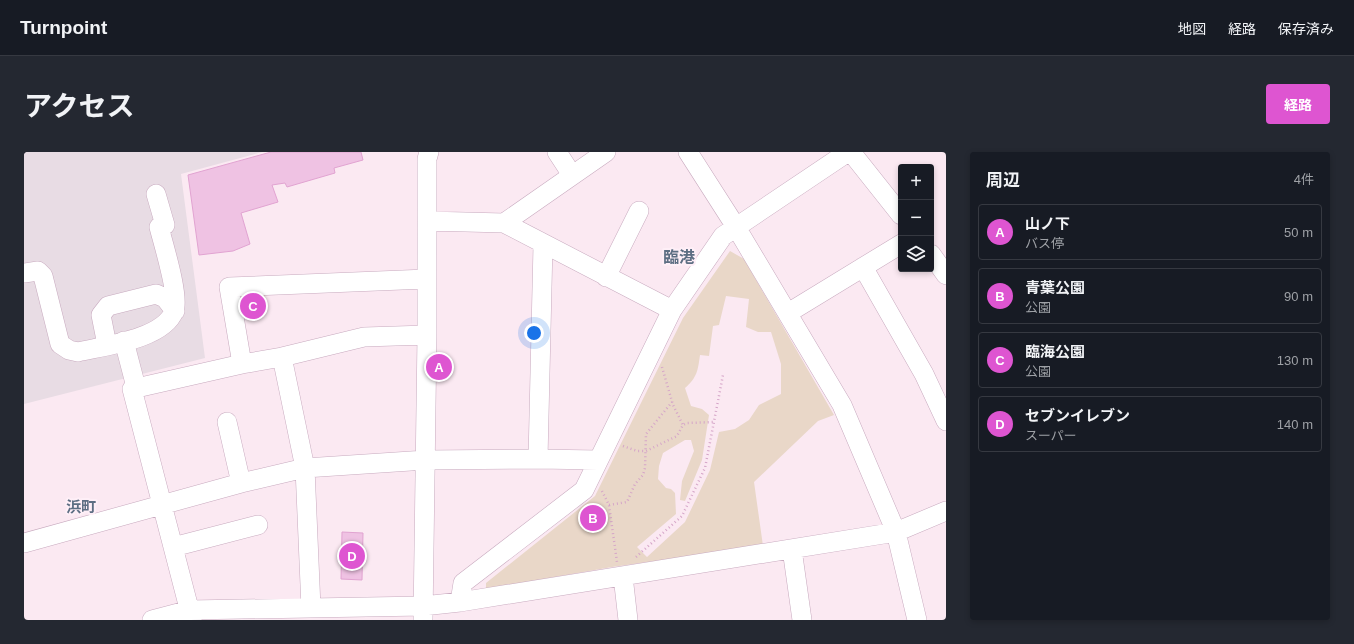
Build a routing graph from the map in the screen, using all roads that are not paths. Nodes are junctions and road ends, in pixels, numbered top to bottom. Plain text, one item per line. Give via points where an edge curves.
1 (429, 152) edge
2 (557, 152) edge
3 (606, 152) edge
4 (688, 152) edge
5 (849, 152) edge
6 (572, 175) junction
7 (156, 194) dead end
8 (639, 211) dead end
9 (898, 211) edge
10 (427, 221) junction
11 (504, 223) junction
12 (736, 227) junction
13 (543, 245) junction
14 (898, 246) edge
15 (934, 258) edge
16 (863, 267) junction
17 (24, 273) edge
18 (946, 275) edge
19 (606, 277) junction
20 (427, 279) junction
21 (672, 310) junction
22 (175, 311) junction
23 (788, 313) junction
24 (428, 335) junction
25 (115, 343) junction
26 (282, 357) junction
27 (242, 364) junction
28 (136, 388) junction
29 (946, 421) edge
30 (227, 422) dead end
31 (538, 459) junction
32 (426, 460) junction
33 (595, 465) junction
34 (305, 468) junction
35 (241, 483) junction
36 (163, 505) junction
37 (946, 511) edge
38 (258, 525) dead end
39 (896, 532) junction
40 (24, 543) edge
41 (173, 547) junction
42 (792, 549) junction
43 (620, 572) junction
44 (460, 602) junction
45 (311, 608) junction
46 (423, 613) edge
47 (347, 614) edge
48 (191, 615) edge
49 (152, 620) edge
50 (628, 620) edge
51 (802, 620) edge
52 (917, 620) edge

1 - 10 street
2 - 6 street
3 - 6 street
4 - 12 street
5 - 9 street
5 - 12 street
6 - 11 street
7 - 22 street via 165,225 158,227 172,283
8 - 19 street
10 - 11 street
10 - 20 street
11 - 13 street
12 - 21 street via 723,236
12 - 23 street
13 - 19 street
13 - 31 street
14 - 16 street
15 - 18 street
16 - 23 street
16 - 29 street via 930,384
17 - 25 street via 38,271 43,276 60,344 64,348 78,352
19 - 21 street
20 - 24 street
20 - 27 street via 229,287
21 - 33 street
22 - 25 street via 166,324 149,334
22 - 25 street via 165,298 156,294 108,306 101,315
23 - 39 street via 842,406
24 - 26 street via 364,337
24 - 32 street
25 - 28 street
26 - 27 street
26 - 34 street
27 - 28 street
28 - 36 street via 132,389
30 - 35 street
31 - 32 street
31 - 33 street
32 - 34 street
32 - 46 street
33 - 44 street via 584,490 463,583
34 - 35 street
34 - 45 street
35 - 36 street
36 - 40 street
36 - 41 street
37 - 39 street
38 - 41 street
39 - 42 street
39 - 52 street
41 - 48 street
42 - 43 street
42 - 51 street
43 - 44 street
43 - 50 street
44 - 46 street
45 - 47 street
45 - 48 street
46 - 47 street
48 - 49 street

